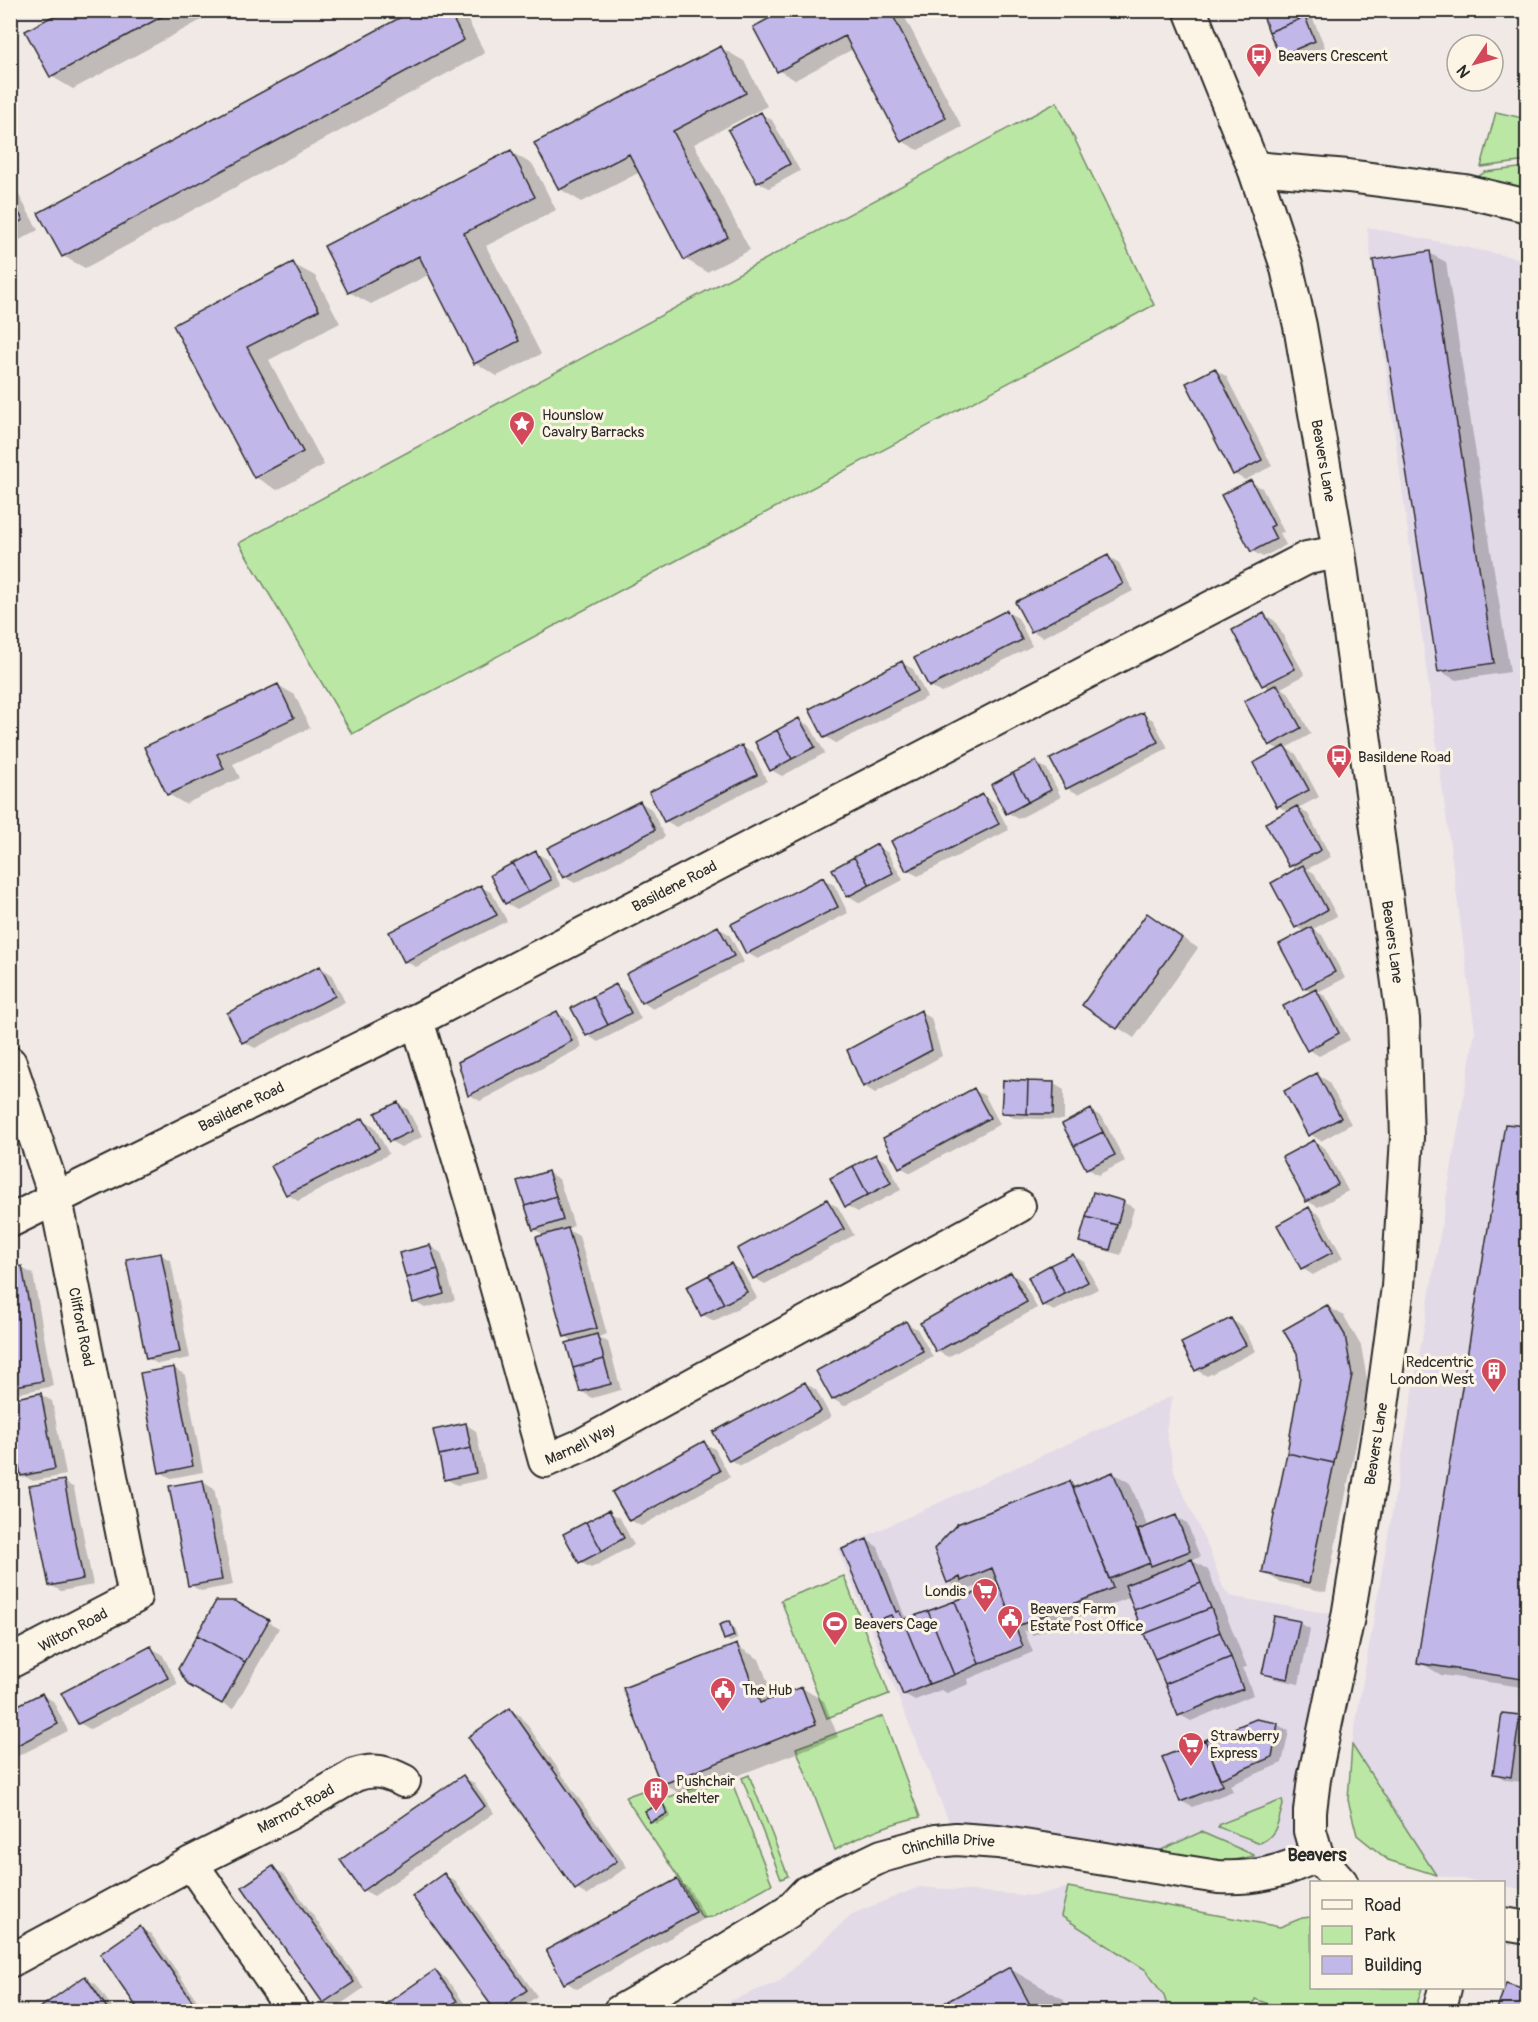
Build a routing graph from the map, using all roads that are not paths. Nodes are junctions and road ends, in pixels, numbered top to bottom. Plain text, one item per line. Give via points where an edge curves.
1 (1191, 10) edge
2 (1254, 168) junction
3 (1527, 206) edge
4 (1339, 552) junction
5 (417, 1020) junction
6 (10, 1064) edge
7 (56, 1199) junction
8 (1019, 1206) dead end
9 (10, 1221) edge
10 (135, 1597) joint
11 (10, 1662) edge
12 (404, 1780) dead end
13 (1317, 1855) junction
14 (191, 1863) junction
15 (1340, 1881) edge
16 (1505, 1924) edge
17 (1527, 1928) edge
18 (10, 1961) edge
19 (1445, 1989) edge
20 (294, 2012) edge
21 (619, 2012) edge
22 (1440, 2012) edge

1 - 2 street, Beavers Lane
2 - 3 street via 1465,191
2 - 4 street, Beavers Lane via 1286,264 1300,326
4 - 5 street, Basildene Road via 1307,558 1290,566
4 - 13 street, Beavers Lane via 1403,1019 1407,1137 1398,1287 1380,1421 1348,1617 1314,1779 1310,1832
5 - 7 street, Basildene Road
5 - 8 street, Marnell Way via 545,1461 580,1446
6 - 7 street, Clifford Road
7 - 9 street, Basildene Road
7 - 10 street, Clifford Road
10 - 11 street, Wilton Road
12 - 14 street, Marmot Road via 379,1771 355,1775
13 - 15 street, Beavers Lane
13 - 21 street, Chinchilla Drive via 1280,1872 1236,1878 998,1842 936,1841 882,1856 807,1892 788,1912 732,1948
14 - 18 street, Marmot Road
14 - 20 street
16 - 17 street
19 - 22 street

